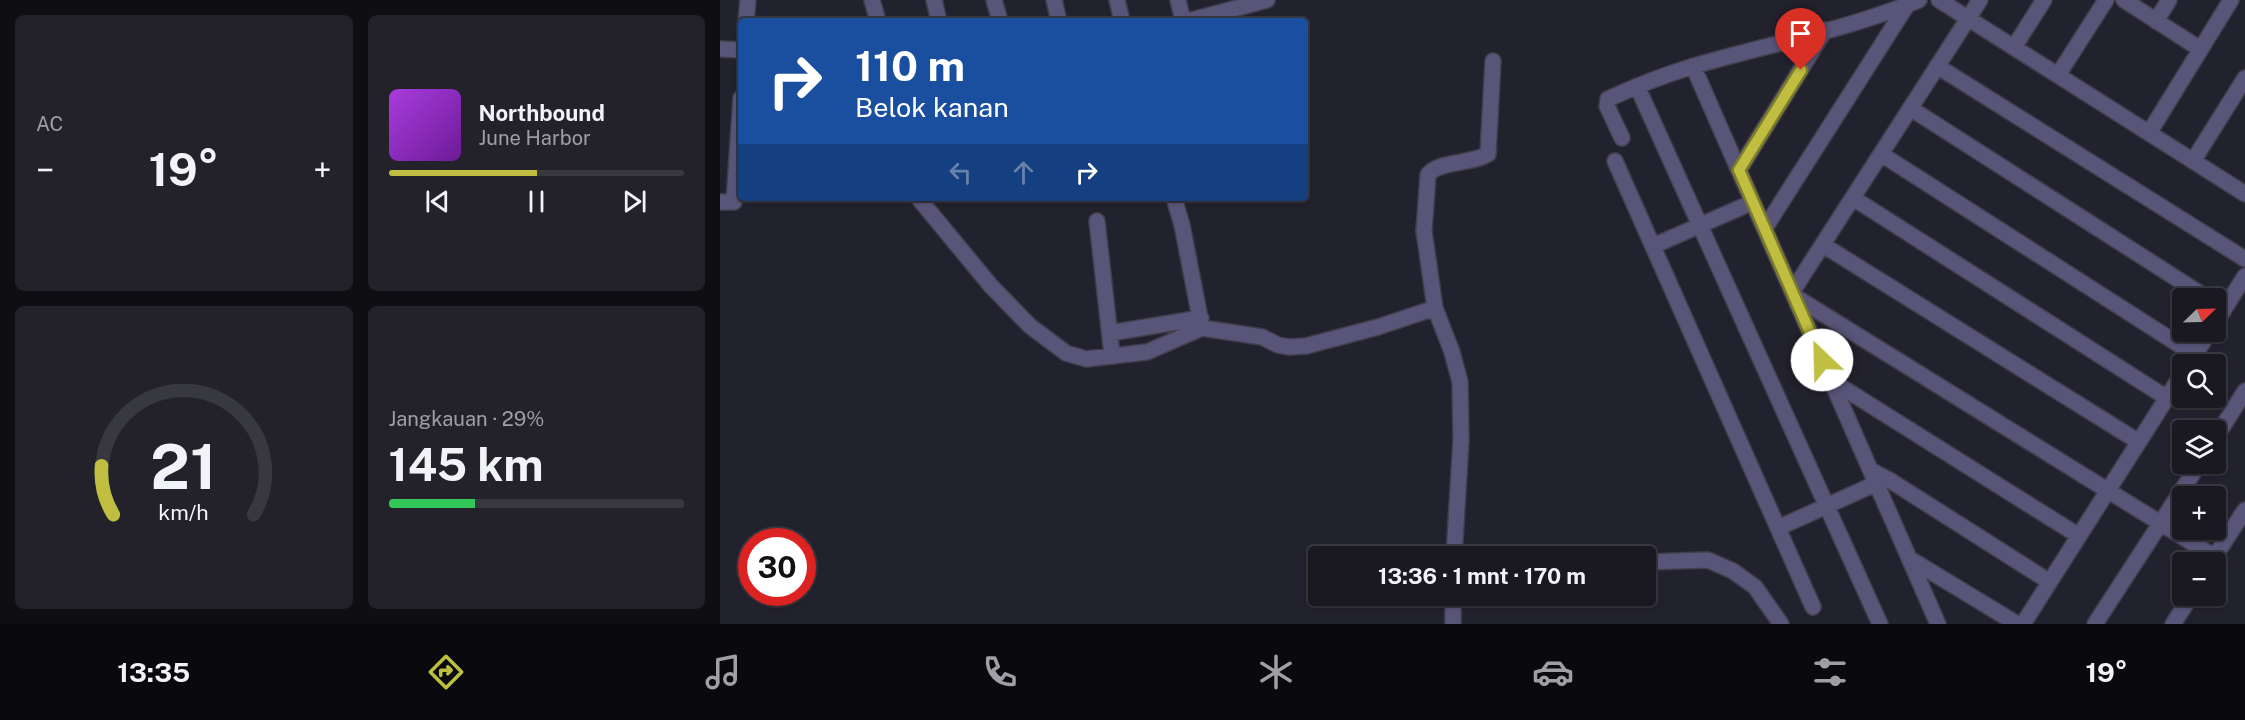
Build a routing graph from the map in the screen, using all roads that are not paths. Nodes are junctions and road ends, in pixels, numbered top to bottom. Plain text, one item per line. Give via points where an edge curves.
1 (748, 0) edge
2 (872, 0) edge
3 (934, 0) edge
4 (994, 0) edge
5 (1054, 0) edge
6 (1117, 0) edge
7 (1178, 0) edge
8 (1267, 0) edge
9 (1939, 0) edge
10 (1980, 0) edge
11 (2044, 0) edge
12 (2106, 0) edge
13 (2124, 0) edge
14 (2169, 0) edge
15 (2231, 0) edge
16 (1913, 3) edge
17 (1239, 4) edge
18 (746, 18) edge
19 (877, 18) edge
20 (938, 18) edge
21 (999, 18) edge
22 (1058, 18) edge
23 (1121, 18) edge
24 (1182, 18) edge
25 (1197, 18) edge
26 (1968, 18) junction
27 (2156, 21) junction
28 (1825, 30) junction
29 (2014, 47) junction
30 (720, 49) edge
31 (2200, 49) junction
32 (738, 50) edge
33 (1493, 61) dead end
34 (1693, 66) junction
35 (1938, 66) junction
36 (2058, 75) junction
37 (2245, 78) edge
38 (1637, 86) junction
39 (1910, 108) junction
40 (2148, 132) junction
41 (1622, 138) dead end
42 (1881, 154) junction
43 (1615, 161) dead end
44 (2193, 161) junction
45 (738, 167) edge
46 (1739, 170) junction
47 (2242, 186) edge
48 (1853, 198) junction
49 (720, 201) edge
50 (921, 201) edge
51 (1175, 201) edge
52 (1753, 202) junction
53 (1097, 221) dead end
54 (1700, 225) junction
55 (1765, 228) junction
56 (1823, 245) junction
57 (1653, 246) junction
58 (2245, 259) edge
59 (2245, 276) edge
60 (2191, 288) edge
61 (1793, 294) junction
62 (2226, 301) edge
63 (1435, 308) junction
64 (1202, 323) junction
65 (1110, 333) junction
66 (2184, 354) edge
67 (1112, 355) junction
68 (1832, 381) junction
69 (2172, 390) edge
70 (2245, 391) edge
71 (2167, 398) junction
72 (2226, 421) edge
73 (2139, 442) junction
74 (2192, 474) edge
75 (1874, 477) junction
76 (2108, 491) junction
77 (1827, 506) junction
78 (2245, 510) edge
79 (2160, 523) junction
80 (1778, 528) junction
81 (2079, 536) junction
82 (1455, 546) edge
83 (2202, 552) edge
84 (2218, 552) edge
85 (1910, 559) junction
86 (1656, 562) edge
87 (2050, 582) junction
88 (1453, 606) edge
89 (2185, 606) edge
90 (1813, 608) dead end
91 (1453, 624) edge
92 (1781, 624) edge
93 (1880, 624) edge
94 (1938, 624) edge
95 (2017, 624) edge
96 (2023, 624) edge
97 (2096, 624) edge
98 (2173, 624) edge

1 - 18 street
2 - 19 street
3 - 20 street
4 - 21 street
5 - 22 street
6 - 23 street
7 - 24 street
8 - 17 street
9 - 26 street
10 - 26 street
11 - 29 street
12 - 36 street
13 - 27 street
14 - 27 street
15 - 31 street
16 - 28 street
16 - 55 street
17 - 25 street
26 - 29 street
26 - 35 street
27 - 31 street
28 - 34 street
28 - 46 street
29 - 36 street
30 - 32 street
31 - 40 street
33 - 63 street via 1488,154 1434,169 1428,175 1424,231
34 - 38 street
34 - 46 street
35 - 39 street
35 - 58 street
36 - 40 street
37 - 44 street
38 - 41 street via 1606,102
38 - 54 street
39 - 42 street
39 - 60 street
40 - 44 street
42 - 48 street
42 - 66 street
43 - 57 street
44 - 47 street
45 - 49 street via 734,202
46 - 52 street
48 - 56 street
48 - 71 street
50 - 67 street via 991,286 1048,341 1066,353 1086,359
51 - 64 street
52 - 54 street
52 - 55 street
53 - 65 street
54 - 57 street
54 - 77 street
55 - 61 street
56 - 61 street
56 - 73 street
57 - 80 street
59 - 62 street
61 - 68 street
61 - 76 street
63 - 64 street via 1306,346 1278,345 1262,337
63 - 82 street via 1460,382
64 - 65 street
64 - 67 street via 1147,352
65 - 67 street
68 - 75 street
68 - 81 street
69 - 71 street
70 - 72 street
71 - 73 street
73 - 76 street
74 - 79 street
75 - 77 street
75 - 85 street
75 - 87 street via 1891,481
76 - 79 street
76 - 81 street
77 - 80 street
77 - 93 street
78 - 84 street
79 - 83 street
79 - 97 street
80 - 90 street
81 - 87 street
85 - 94 street
85 - 95 street
86 - 92 street via 1708,560 1732,571 1755,587
87 - 96 street
88 - 91 street
89 - 98 street

